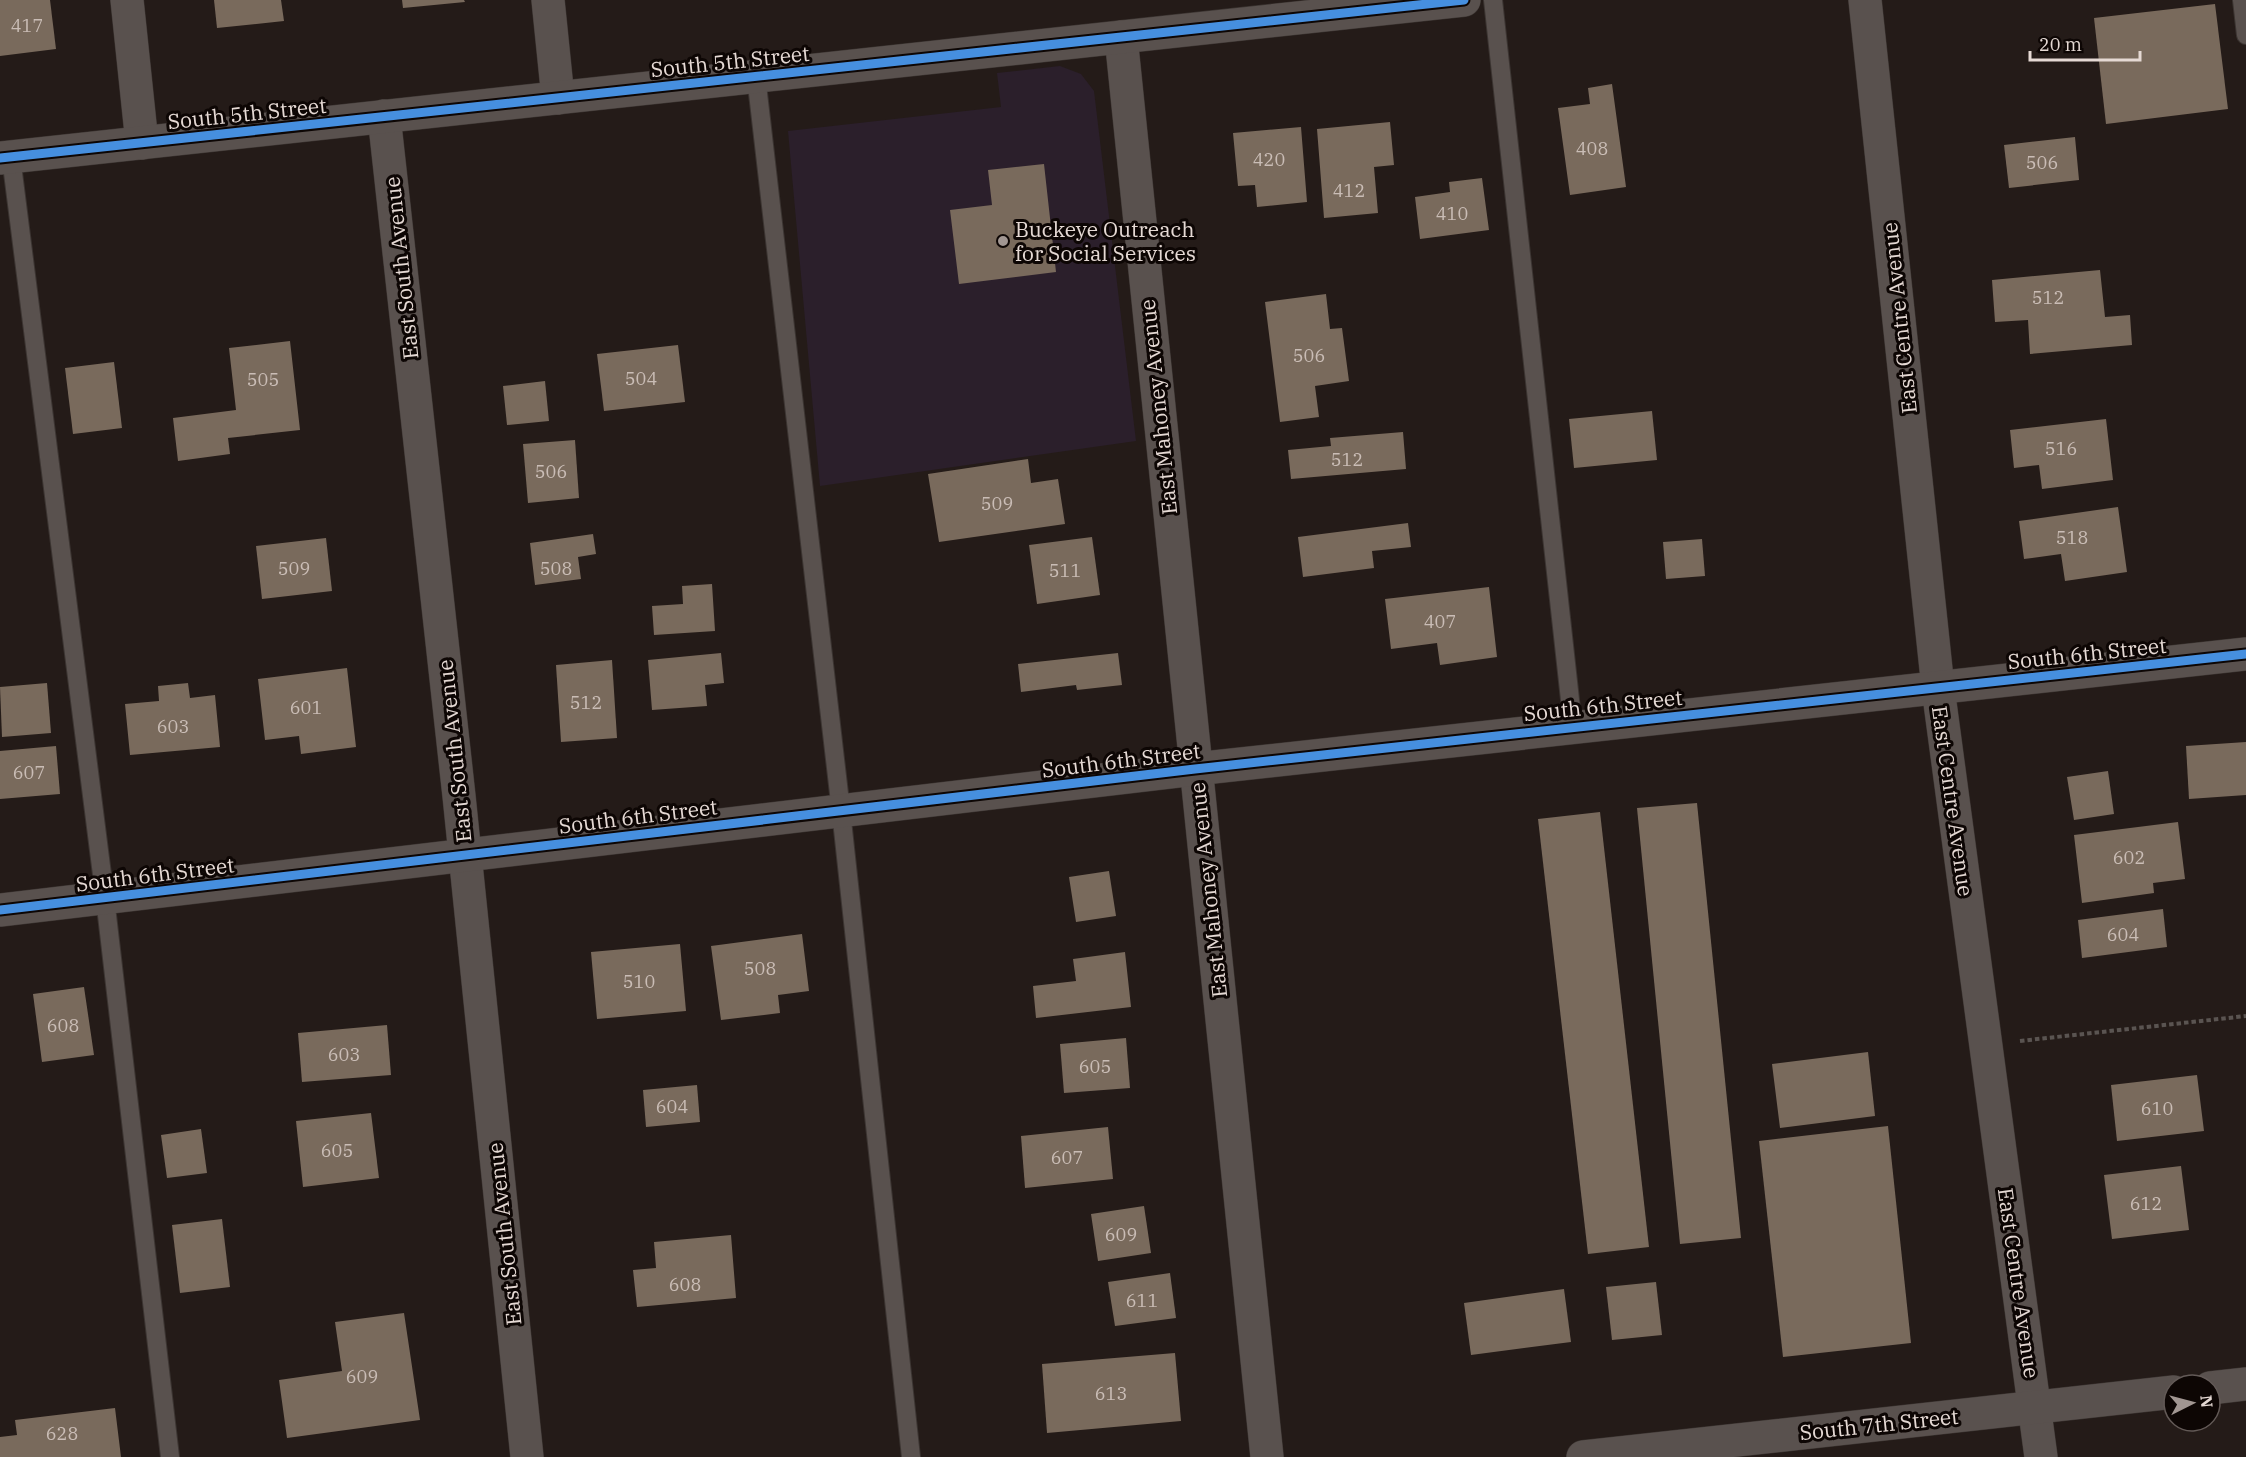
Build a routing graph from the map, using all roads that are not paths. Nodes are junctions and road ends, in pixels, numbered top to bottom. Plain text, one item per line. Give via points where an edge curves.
1 (127, 0) edge
2 (548, 0) edge
3 (1464, 0) edge
4 (1493, 0) edge
5 (1865, 0) edge
6 (2242, 0) edge
7 (1241, 12) edge
8 (2246, 34) edge
9 (1121, 37) junction
10 (756, 76) junction
11 (558, 98) junction
12 (384, 117) junction
13 (142, 143) junction
14 (6, 157) edge
15 (2246, 654) edge
16 (1938, 688) junction
17 (1573, 727) junction
18 (1195, 769) junction
19 (841, 811) junction
20 (465, 854) junction
21 (105, 898) junction
22 (0, 910) edge
23 (2246, 1384) edge
24 (2222, 1387) edge
25 (2162, 1393) edge
26 (2036, 1407) junction
27 (170, 1457) edge
28 (527, 1457) edge
29 (911, 1457) edge
30 (1267, 1457) edge
31 (1584, 1457) edge
32 (2041, 1457) edge

1 - 13 street
2 - 11 street
3 - 7 street, South 5th Street
4 - 17 lane
5 - 16 street, East Centre Avenue
6 - 8 lane
7 - 9 street, South 5th Street
9 - 10 street, South 5th Street
9 - 18 street, East Mahoney Avenue
10 - 11 street, South 5th Street
10 - 19 lane
11 - 12 street, South 5th Street
12 - 13 street, South 5th Street
12 - 20 street, East South Avenue
13 - 14 street, South 5th Street
14 - 21 lane
15 - 16 street, South 6th Street
16 - 17 street, South 6th Street
16 - 26 street, East Centre Avenue
17 - 18 street, South 6th Street
18 - 19 street, South 6th Street
18 - 30 street, East Mahoney Avenue
19 - 20 street, South 6th Street
19 - 29 lane
20 - 21 street, South 6th Street
20 - 28 street, East South Avenue
21 - 22 street, South 6th Street
21 - 27 lane
23 - 24 street
25 - 26 street, South 7th Street
26 - 31 street, South 7th Street
26 - 32 street, East Centre Avenue

